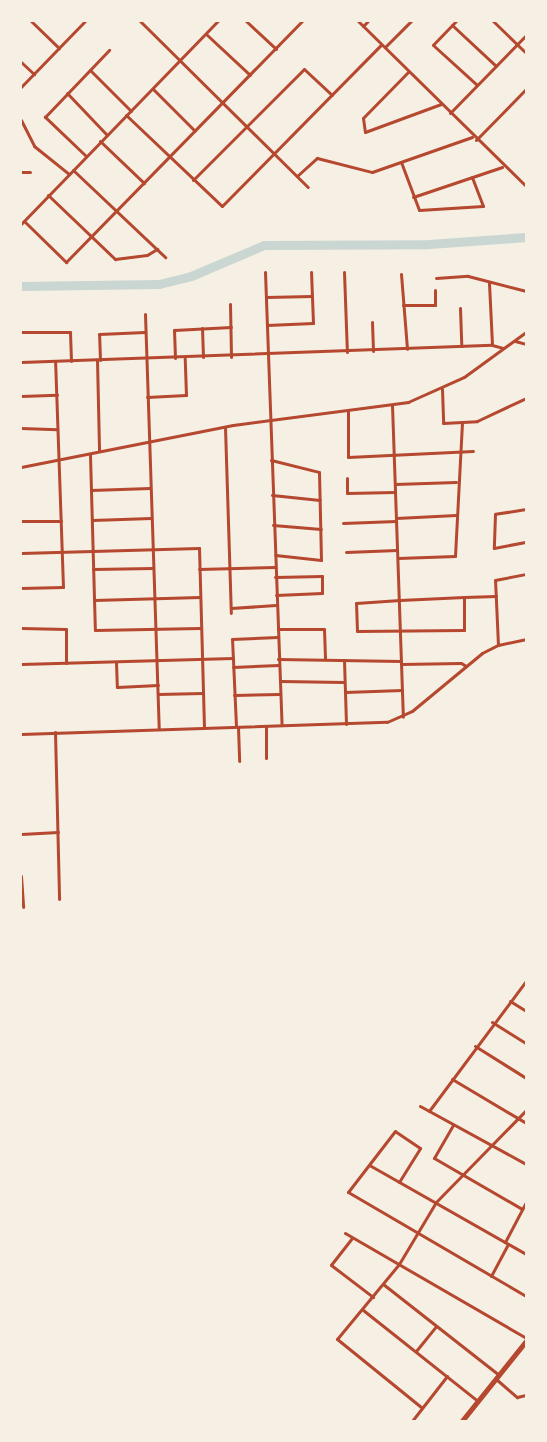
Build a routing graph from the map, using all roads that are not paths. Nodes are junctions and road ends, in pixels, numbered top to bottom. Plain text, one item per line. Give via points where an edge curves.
1 (31, 21) edge
2 (85, 21) edge
3 (218, 21) edge
4 (246, 21) edge
5 (301, 21) edge
6 (358, 21) edge
7 (368, 21) edge
8 (411, 21) edge
9 (456, 21) edge
10 (494, 21) edge
11 (141, 22) edge
12 (452, 25) junction
13 (363, 26) junction
14 (206, 33) junction
15 (526, 34) edge
16 (516, 45) junction
17 (383, 46) junction
18 (59, 48) junction
19 (276, 49) junction
20 (109, 50) dead end
21 (526, 53) edge
22 (179, 61) junction
23 (21, 62) edge
24 (496, 66) junction
25 (90, 70) junction
26 (408, 72) junction
27 (33, 75) junction
28 (249, 75) junction
29 (477, 86) junction
30 (21, 87) edge
31 (153, 88) junction
32 (526, 89) edge
33 (67, 93) junction
34 (332, 96) junction
35 (222, 103) junction
36 (441, 104) junction
37 (131, 111) junction
38 (450, 113) junction
39 (126, 115) junction
40 (21, 120) edge
41 (246, 127) junction
42 (26, 130) junction
43 (195, 131) junction
44 (21, 132) edge
45 (107, 135) junction
46 (472, 137) junction
47 (476, 140) junction
48 (100, 141) junction
49 (274, 154) junction
50 (86, 156) junction
51 (169, 157) junction
52 (401, 162) junction
53 (502, 166) junction
54 (73, 170) junction
55 (21, 172) edge
56 (30, 172) dead end
57 (69, 174) junction
58 (297, 176) junction
59 (472, 177) junction
60 (193, 180) junction
61 (144, 183) junction
62 (526, 185) edge
63 (308, 187) dead end
64 (48, 195) junction
65 (413, 197) junction
66 (116, 211) junction
67 (22, 222) edge
68 (92, 236) junction
69 (157, 249) junction
70 (165, 257) dead end
71 (265, 272) dead end
72 (311, 272) dead end
73 (344, 272) dead end
74 (401, 274) dead end
75 (436, 278) dead end
76 (489, 283) junction
77 (435, 290) dead end
78 (526, 291) edge
79 (312, 296) junction
80 (266, 297) junction
81 (230, 304) dead end
82 (403, 305) junction
83 (460, 308) dead end
84 (145, 314) dead end
85 (372, 322) dead end
86 (267, 325) junction
87 (231, 327) junction
88 (202, 328) junction
89 (21, 332) edge
90 (526, 332) edge
91 (145, 333) junction
92 (515, 341) junction
93 (526, 344) edge
94 (492, 345) junction
95 (461, 346) junction
96 (407, 349) junction
97 (505, 349) junction
98 (373, 351) junction
99 (347, 352) junction
100 (268, 356) junction
101 (203, 357) junction
102 (231, 357) junction
103 (175, 358) junction
104 (185, 358) junction
105 (146, 359) junction
106 (98, 360) junction
107 (71, 361) junction
108 (21, 362) edge
109 (56, 362) junction
110 (442, 389) junction
111 (57, 395) junction
112 (21, 396) edge
113 (147, 397) junction
114 (526, 398) edge
115 (392, 405) junction
116 (348, 411) junction
117 (270, 419) junction
118 (462, 422) junction
119 (225, 427) junction
120 (21, 428) edge
121 (57, 429) junction
122 (149, 443) junction
123 (472, 451) dead end
124 (459, 452) junction
125 (99, 453) junction
126 (394, 454) junction
127 (90, 455) junction
128 (271, 460) junction
129 (58, 461) junction
130 (21, 467) edge
131 (347, 478) dead end
132 (456, 482) junction
133 (395, 484) junction
134 (150, 488) junction
135 (91, 490) junction
136 (395, 492) junction
137 (272, 495) junction
138 (320, 500) junction
139 (526, 509) edge
140 (456, 515) junction
141 (151, 518) junction
142 (92, 520) junction
143 (396, 520) junction
144 (21, 521) edge
145 (61, 521) junction
146 (343, 523) dead end
147 (273, 525) junction
148 (321, 529) junction
149 (526, 542) edge
150 (152, 549) junction
151 (92, 550) junction
152 (397, 550) junction
153 (62, 552) junction
154 (346, 552) dead end
155 (21, 553) edge
156 (275, 555) junction
157 (398, 558) junction
158 (275, 567) junction
159 (153, 568) junction
160 (230, 568) junction
161 (93, 569) junction
162 (199, 569) junction
163 (526, 574) edge
164 (275, 577) junction
165 (21, 588) edge
166 (276, 595) junction
167 (496, 596) junction
168 (200, 597) junction
169 (464, 597) junction
170 (154, 598) junction
171 (94, 600) junction
172 (400, 600) junction
173 (276, 605) junction
174 (231, 608) junction
175 (231, 613) dead end
176 (21, 628) edge
177 (200, 628) junction
178 (155, 629) junction
179 (278, 629) junction
180 (401, 631) junction
181 (278, 637) junction
182 (526, 639) edge
183 (498, 645) junction
184 (233, 658) junction
185 (279, 658) junction
186 (202, 659) junction
187 (325, 659) junction
188 (157, 660) junction
189 (344, 660) junction
190 (116, 662) junction
191 (66, 663) junction
192 (401, 663) junction
193 (21, 664) edge
194 (279, 665) junction
195 (466, 666) junction
196 (233, 667) junction
197 (279, 681) junction
198 (344, 682) junction
199 (158, 685) junction
200 (402, 690) junction
201 (345, 692) junction
202 (203, 693) junction
203 (158, 694) junction
204 (280, 694) junction
205 (234, 696) junction
206 (403, 717) junction
207 (346, 724) junction
208 (266, 726) junction
209 (282, 726) junction
210 (237, 727) junction
211 (204, 728) junction
212 (159, 729) junction
213 (55, 732) junction
214 (21, 734) edge
215 (267, 758) dead end
216 (239, 761) dead end
217 (58, 832) junction
218 (21, 834) edge
219 (21, 876) edge
220 (59, 899) dead end
221 (23, 907) dead end
222 (526, 981) edge
223 (509, 1001) junction
224 (526, 1011) edge
225 (492, 1022) junction
226 (526, 1043) edge
227 (475, 1046) junction
228 (526, 1078) edge
229 (452, 1079) junction
230 (420, 1106) dead end
231 (526, 1110) edge
232 (429, 1111) junction
233 (518, 1118) junction
234 (526, 1123) edge
235 (453, 1125) junction
236 (490, 1147) junction
237 (526, 1164) edge
238 (370, 1165) junction
239 (464, 1174) junction
240 (399, 1182) junction
241 (526, 1202) edge
242 (436, 1203) junction
243 (522, 1209) junction
244 (345, 1233) dead end
245 (418, 1233) junction
246 (352, 1238) junction
247 (507, 1243) junction
248 (526, 1254) edge
249 (399, 1264) junction
250 (491, 1276) junction
251 (383, 1284) junction
252 (526, 1296) edge
253 (373, 1297) junction
254 (363, 1310) junction
255 (436, 1326) junction
256 (526, 1340) edge
257 (416, 1351) junction
258 (447, 1376) junction
259 (497, 1377) junction
260 (526, 1395) edge
261 (478, 1401) junction
262 (421, 1407) junction
263 (412, 1421) edge
264 (462, 1421) edge

1 - 18 street
2 - 18 street
3 - 14 street
4 - 19 street
5 - 19 street
6 - 13 street
7 - 13 street
8 - 17 street
9 - 12 street
10 - 16 street
11 - 22 street
12 - 24 street
12 - 29 street via 433,45
13 - 17 street
14 - 22 street
14 - 28 street
15 - 16 street
16 - 21 street
16 - 24 street
17 - 26 street
17 - 34 street
18 - 27 street
19 - 28 street
20 - 25 street
22 - 31 street
22 - 35 street
23 - 27 street
24 - 29 street
25 - 33 street
25 - 37 street
26 - 36 street
26 - 36 street via 363,118 365,132
27 - 30 street
28 - 35 street
29 - 38 street
31 - 37 street
31 - 43 street
32 - 47 street
33 - 45 street
33 - 50 street via 45,117
34 - 41 street via 304,69
34 - 49 street
35 - 41 street
35 - 43 street
36 - 38 street
37 - 39 street
38 - 46 street
39 - 45 street
39 - 51 street
40 - 42 street
41 - 49 street
41 - 60 street
42 - 44 street
42 - 57 street via 34,146
43 - 51 street
45 - 48 street
46 - 47 street
46 - 52 street
47 - 53 street
48 - 50 street
48 - 61 street
49 - 58 street
49 - 60 street via 222,206
50 - 54 street
51 - 60 street
51 - 61 street
52 - 58 street via 372,172 317,158
52 - 65 street
53 - 59 street
53 - 62 street
54 - 57 street
54 - 66 street
55 - 56 street
57 - 64 street
58 - 63 street
59 - 65 street
59 - 65 street via 483,206 419,210
61 - 66 street
64 - 67 street
64 - 68 street
66 - 68 street
66 - 69 street
67 - 68 street via 66,262
68 - 69 street via 115,259 147,255
69 - 70 street
71 - 80 street
72 - 79 street
73 - 99 street
74 - 82 street
75 - 76 street via 468,276
76 - 78 street
76 - 94 street
77 - 82 street via 435,305
79 - 80 street
79 - 86 street via 313,323
80 - 86 street
81 - 87 street
82 - 96 street
83 - 95 street
84 - 91 street
85 - 98 street
86 - 100 street
87 - 88 street
87 - 102 street
88 - 101 street
88 - 103 street via 174,330
89 - 107 street via 70,332
90 - 92 street
91 - 105 street
91 - 106 street via 99,334
92 - 93 street
92 - 97 street
94 - 95 street
94 - 97 street
95 - 96 street
96 - 98 street
97 - 110 street
98 - 99 street
99 - 100 street
100 - 102 street
100 - 117 street
101 - 102 street
101 - 104 street
103 - 104 street
103 - 105 street
104 - 113 street via 186,395
105 - 106 street
105 - 113 street
106 - 107 street
106 - 125 street
107 - 109 street
108 - 109 street
109 - 111 street
110 - 115 street
110 - 118 street via 443,423
111 - 112 street
111 - 121 street
113 - 122 street
114 - 118 street via 477,421
115 - 116 street
115 - 126 street
116 - 117 street
116 - 126 street via 348,457
117 - 119 street
117 - 128 street
118 - 124 street
119 - 122 street
119 - 160 street
120 - 121 street
121 - 129 street
122 - 125 street
122 - 134 street
123 - 124 street
124 - 126 street
124 - 132 street
125 - 127 street
126 - 133 street
127 - 129 street
127 - 135 street
128 - 137 street
128 - 138 street via 319,472
129 - 130 street
129 - 145 street
131 - 136 street via 347,493
132 - 133 street
132 - 140 street
133 - 136 street
134 - 135 street
134 - 141 street
135 - 142 street
136 - 143 street
137 - 138 street
137 - 147 street
138 - 148 street
139 - 149 street via 495,514 494,548
140 - 143 street
140 - 157 street via 455,556
141 - 142 street
141 - 150 street
142 - 151 street
143 - 146 street
143 - 152 street
144 - 145 street
145 - 153 street
147 - 148 street
147 - 156 street
148 - 156 street via 321,560
150 - 151 street
150 - 159 street
150 - 162 street via 198,548
151 - 153 street
151 - 161 street
152 - 154 street
152 - 157 street
153 - 155 street
153 - 165 street via 63,587
156 - 158 street
157 - 172 street
158 - 160 street
158 - 164 street
159 - 161 street
159 - 170 street
160 - 162 street
160 - 174 street
161 - 171 street
162 - 168 street
163 - 167 street via 495,580
164 - 166 street
164 - 166 street via 322,576 322,593
166 - 173 street
167 - 169 street
167 - 183 street
168 - 170 street
168 - 177 street
169 - 172 street
169 - 180 street via 464,630
170 - 171 street
170 - 178 street
171 - 178 street via 95,630
172 - 180 street
172 - 180 street via 356,603 357,631
173 - 174 street
173 - 179 street
174 - 175 street
176 - 191 street via 66,629
177 - 178 street
177 - 186 street
178 - 188 street
179 - 181 street
179 - 187 street via 324,629
180 - 192 street
181 - 184 street via 232,639
181 - 185 street
182 - 183 street
183 - 195 street
184 - 186 street
184 - 196 street
185 - 187 street
185 - 194 street
186 - 188 street
186 - 202 street
187 - 189 street
188 - 190 street
188 - 199 street
189 - 192 street
189 - 198 street
190 - 191 street
190 - 199 street via 117,687
191 - 193 street
192 - 195 street
192 - 200 street
194 - 196 street
194 - 197 street
195 - 206 street
196 - 205 street
197 - 198 street
197 - 204 street
198 - 201 street
199 - 203 street
200 - 201 street
200 - 206 street
201 - 207 street
202 - 203 street
202 - 211 street
203 - 212 street
204 - 205 street
204 - 209 street
205 - 210 street
206 - 207 street
207 - 209 street
208 - 209 street
208 - 210 street
208 - 215 street
210 - 211 street
210 - 216 street
211 - 212 street
212 - 213 street
213 - 214 street
213 - 217 street
217 - 218 street
217 - 220 street
219 - 221 street
222 - 223 street
223 - 224 street
223 - 225 street
225 - 226 street
225 - 227 street
227 - 228 street
227 - 229 street
229 - 232 street
229 - 233 street
230 - 232 street
231 - 233 street
232 - 235 street
233 - 234 street
233 - 236 street
235 - 236 street
235 - 239 street via 434,1158
236 - 237 street
236 - 239 street
238 - 240 street
238 - 240 street via 395,1131 420,1148
238 - 245 street via 348,1192
239 - 242 street
239 - 243 street
240 - 242 street
241 - 243 street
242 - 245 street
242 - 247 street
243 - 247 street
244 - 246 street
245 - 249 street
245 - 250 street
246 - 249 street
246 - 253 street via 331,1265
247 - 248 street
247 - 250 street
249 - 251 street
249 - 256 street
250 - 252 street
251 - 253 street
251 - 255 street
253 - 254 street
254 - 257 street
254 - 262 street via 337,1339
255 - 257 street
255 - 259 street
256 - 259 main road
257 - 258 street
258 - 261 street
258 - 262 street
259 - 260 street via 517,1397
259 - 261 main road
261 - 264 main road
262 - 263 street

